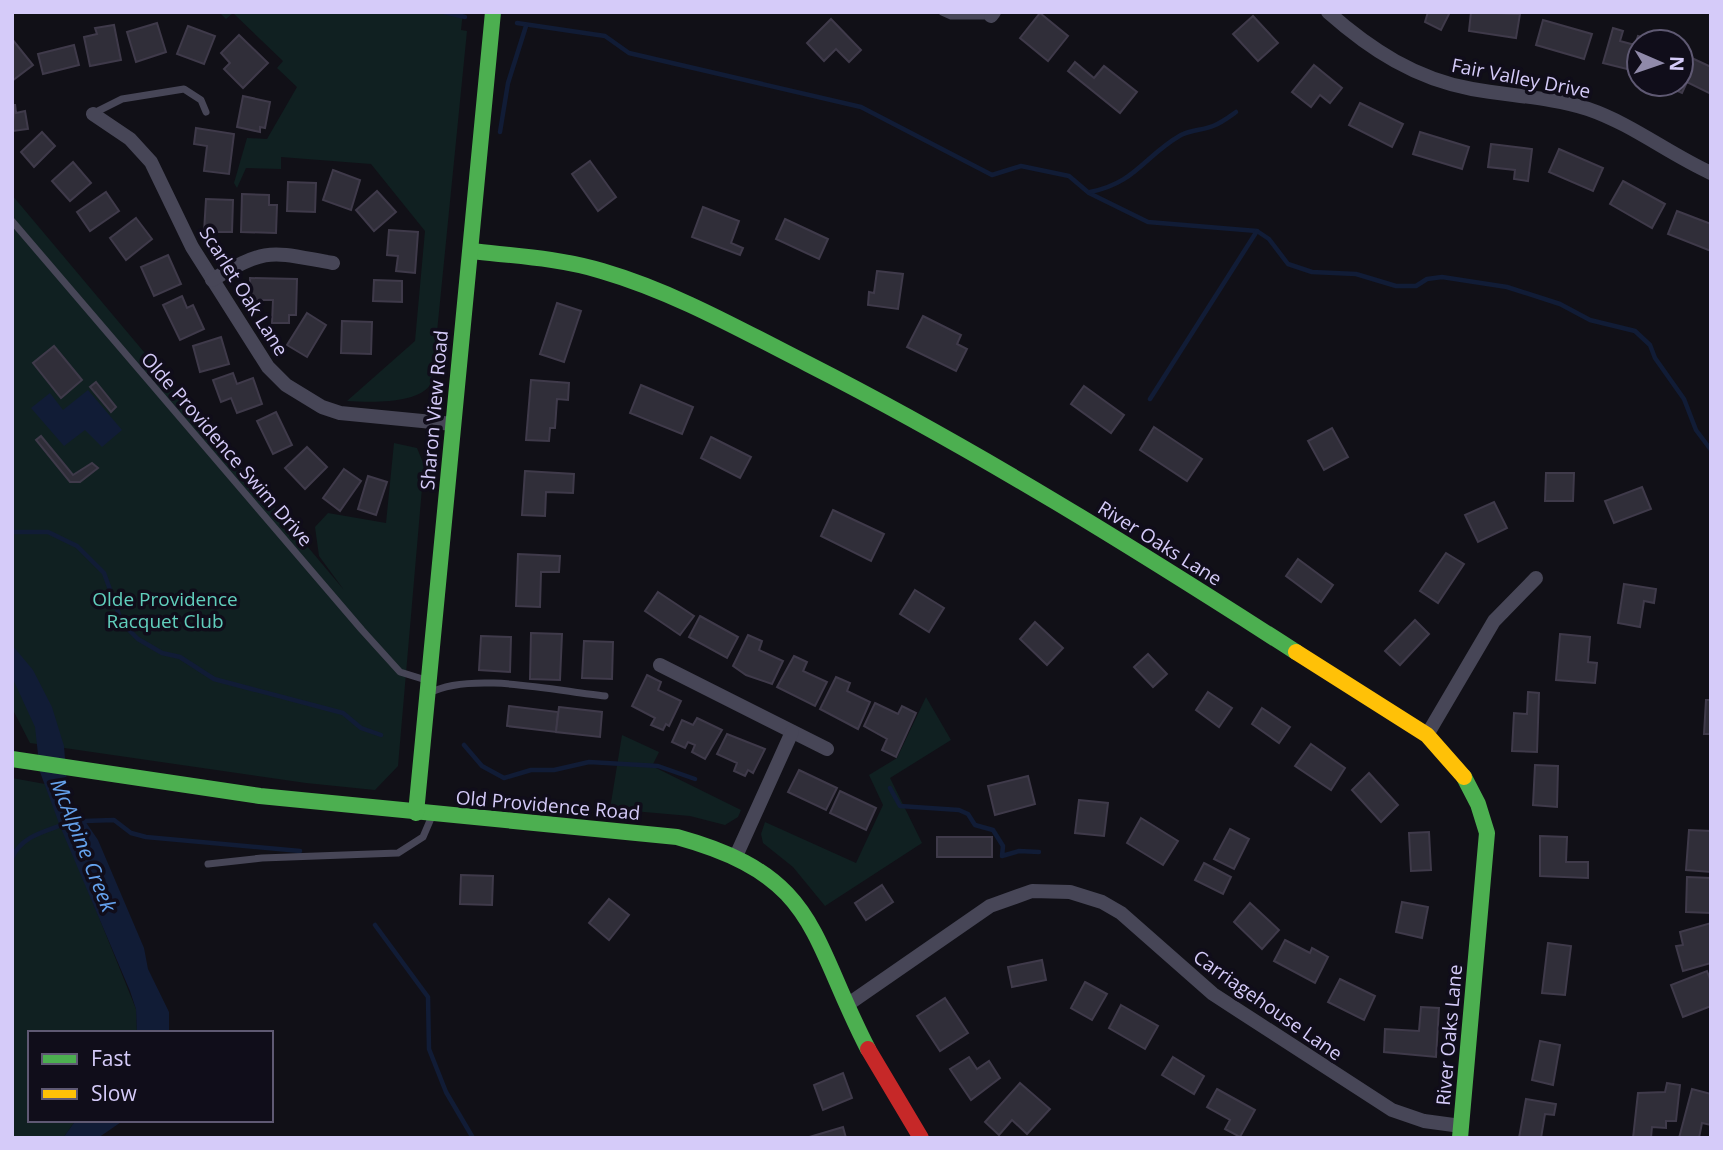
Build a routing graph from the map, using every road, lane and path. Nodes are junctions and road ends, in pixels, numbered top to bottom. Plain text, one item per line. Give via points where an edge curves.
1 (494, 12) edge
2 (942, 12) edge
3 (1328, 12) edge
4 (993, 14) edge
5 (206, 112) dead end
6 (93, 114) joint
7 (1711, 173) edge
8 (12, 221) edge
9 (471, 251) junction
10 (333, 263) dead end
11 (212, 280) junction
12 (453, 424) junction
13 (1536, 578) dead end
14 (660, 665) dead end
15 (429, 687) junction
16 (605, 696) dead end
17 (792, 732) junction
18 (1427, 734) junction
19 (827, 749) dead end
20 (12, 759) edge
21 (424, 814) junction
22 (736, 856) junction
23 (208, 864) dead end
24 (847, 1005) junction
25 (1461, 1132) edge
26 (921, 1138) edge

1 - 9 street, Sharon View Road
2 - 4 lane via 951,16
3 - 7 street, Fair Valley Drive via 1369,46 1413,71 1472,89 1590,110
5 - 6 lane via 201,100 184,89 122,99
6 - 11 street, Scarlet Oak Lane via 130,139 151,162
8 - 15 lane, Olde Providence Swim Drive via 392,664
9 - 12 street, Sharon View Road
9 - 18 street, River Oaks Lane via 555,260 616,275 836,378 946,436
10 - 11 street via 261,254
11 - 12 street, Scarlet Oak Lane via 268,367 297,393 340,413
12 - 15 street, Sharon View Road
13 - 18 street via 1494,621
14 - 17 street
15 - 16 lane via 469,682
15 - 21 street, Sharon View Road
17 - 19 street
17 - 22 street
18 - 25 street, River Oaks Lane via 1466,776 1478,799 1486,833
20 - 21 street, Old Providence Road via 304,803
21 - 22 street, Old Providence Road via 677,838
21 - 23 lane via 423,836 398,853
22 - 24 street, Old Providence Road via 775,880 805,913
24 - 25 street, Carriagehouse Lane via 990,906 1032,891 1070,892 1121,913 1213,995 1392,1110
24 - 26 street, Old Providence Road

